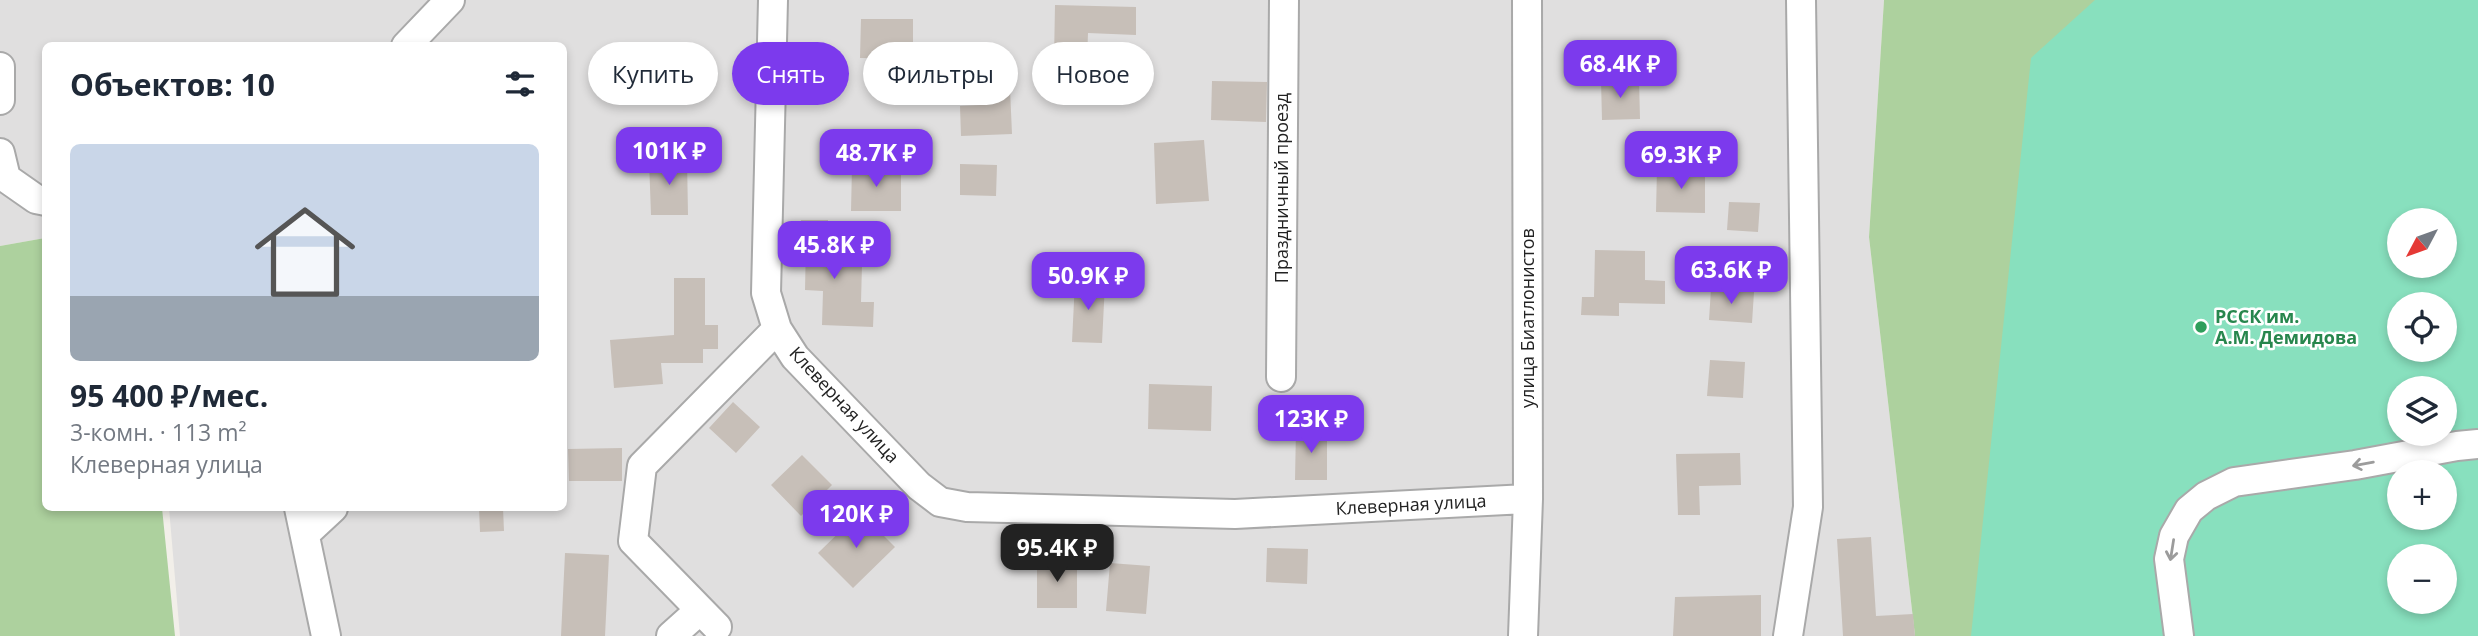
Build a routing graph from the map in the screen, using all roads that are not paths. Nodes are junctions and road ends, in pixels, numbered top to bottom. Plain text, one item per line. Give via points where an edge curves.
1 (450, 0) edge
2 (773, 0) edge
3 (1284, 0) edge
4 (1527, 0) edge
5 (1801, 0) edge
6 (409, 42) edge
7 (0, 67) edge
8 (0, 100) edge
9 (0, 153) edge
10 (42, 200) edge
11 (777, 329) junction
12 (1281, 377) dead end
13 (2478, 444) edge
14 (1528, 499) junction
15 (326, 511) edge
16 (302, 521) edge
17 (326, 636) edge
18 (671, 636) edge
19 (1523, 636) edge
20 (1788, 636) edge
21 (2179, 636) edge

1 - 6 street
2 - 11 street, Клеверная улица via 766,293
3 - 12 street, Праздничный проезд
4 - 14 street, улица Биатлонистов
5 - 20 street via 1808,507
7 - 8 street
9 - 10 street via 6,178
11 - 14 street, Клеверная улица via 795,357 919,486 940,502 967,507 1235,514
11 - 18 street via 642,466 633,541 709,618
13 -> 21 street via 2234,482 2206,496 2189,510 2174,536 2169,559
14 - 19 street, улица Биатлонистов
15 - 16 street
16 - 17 street

